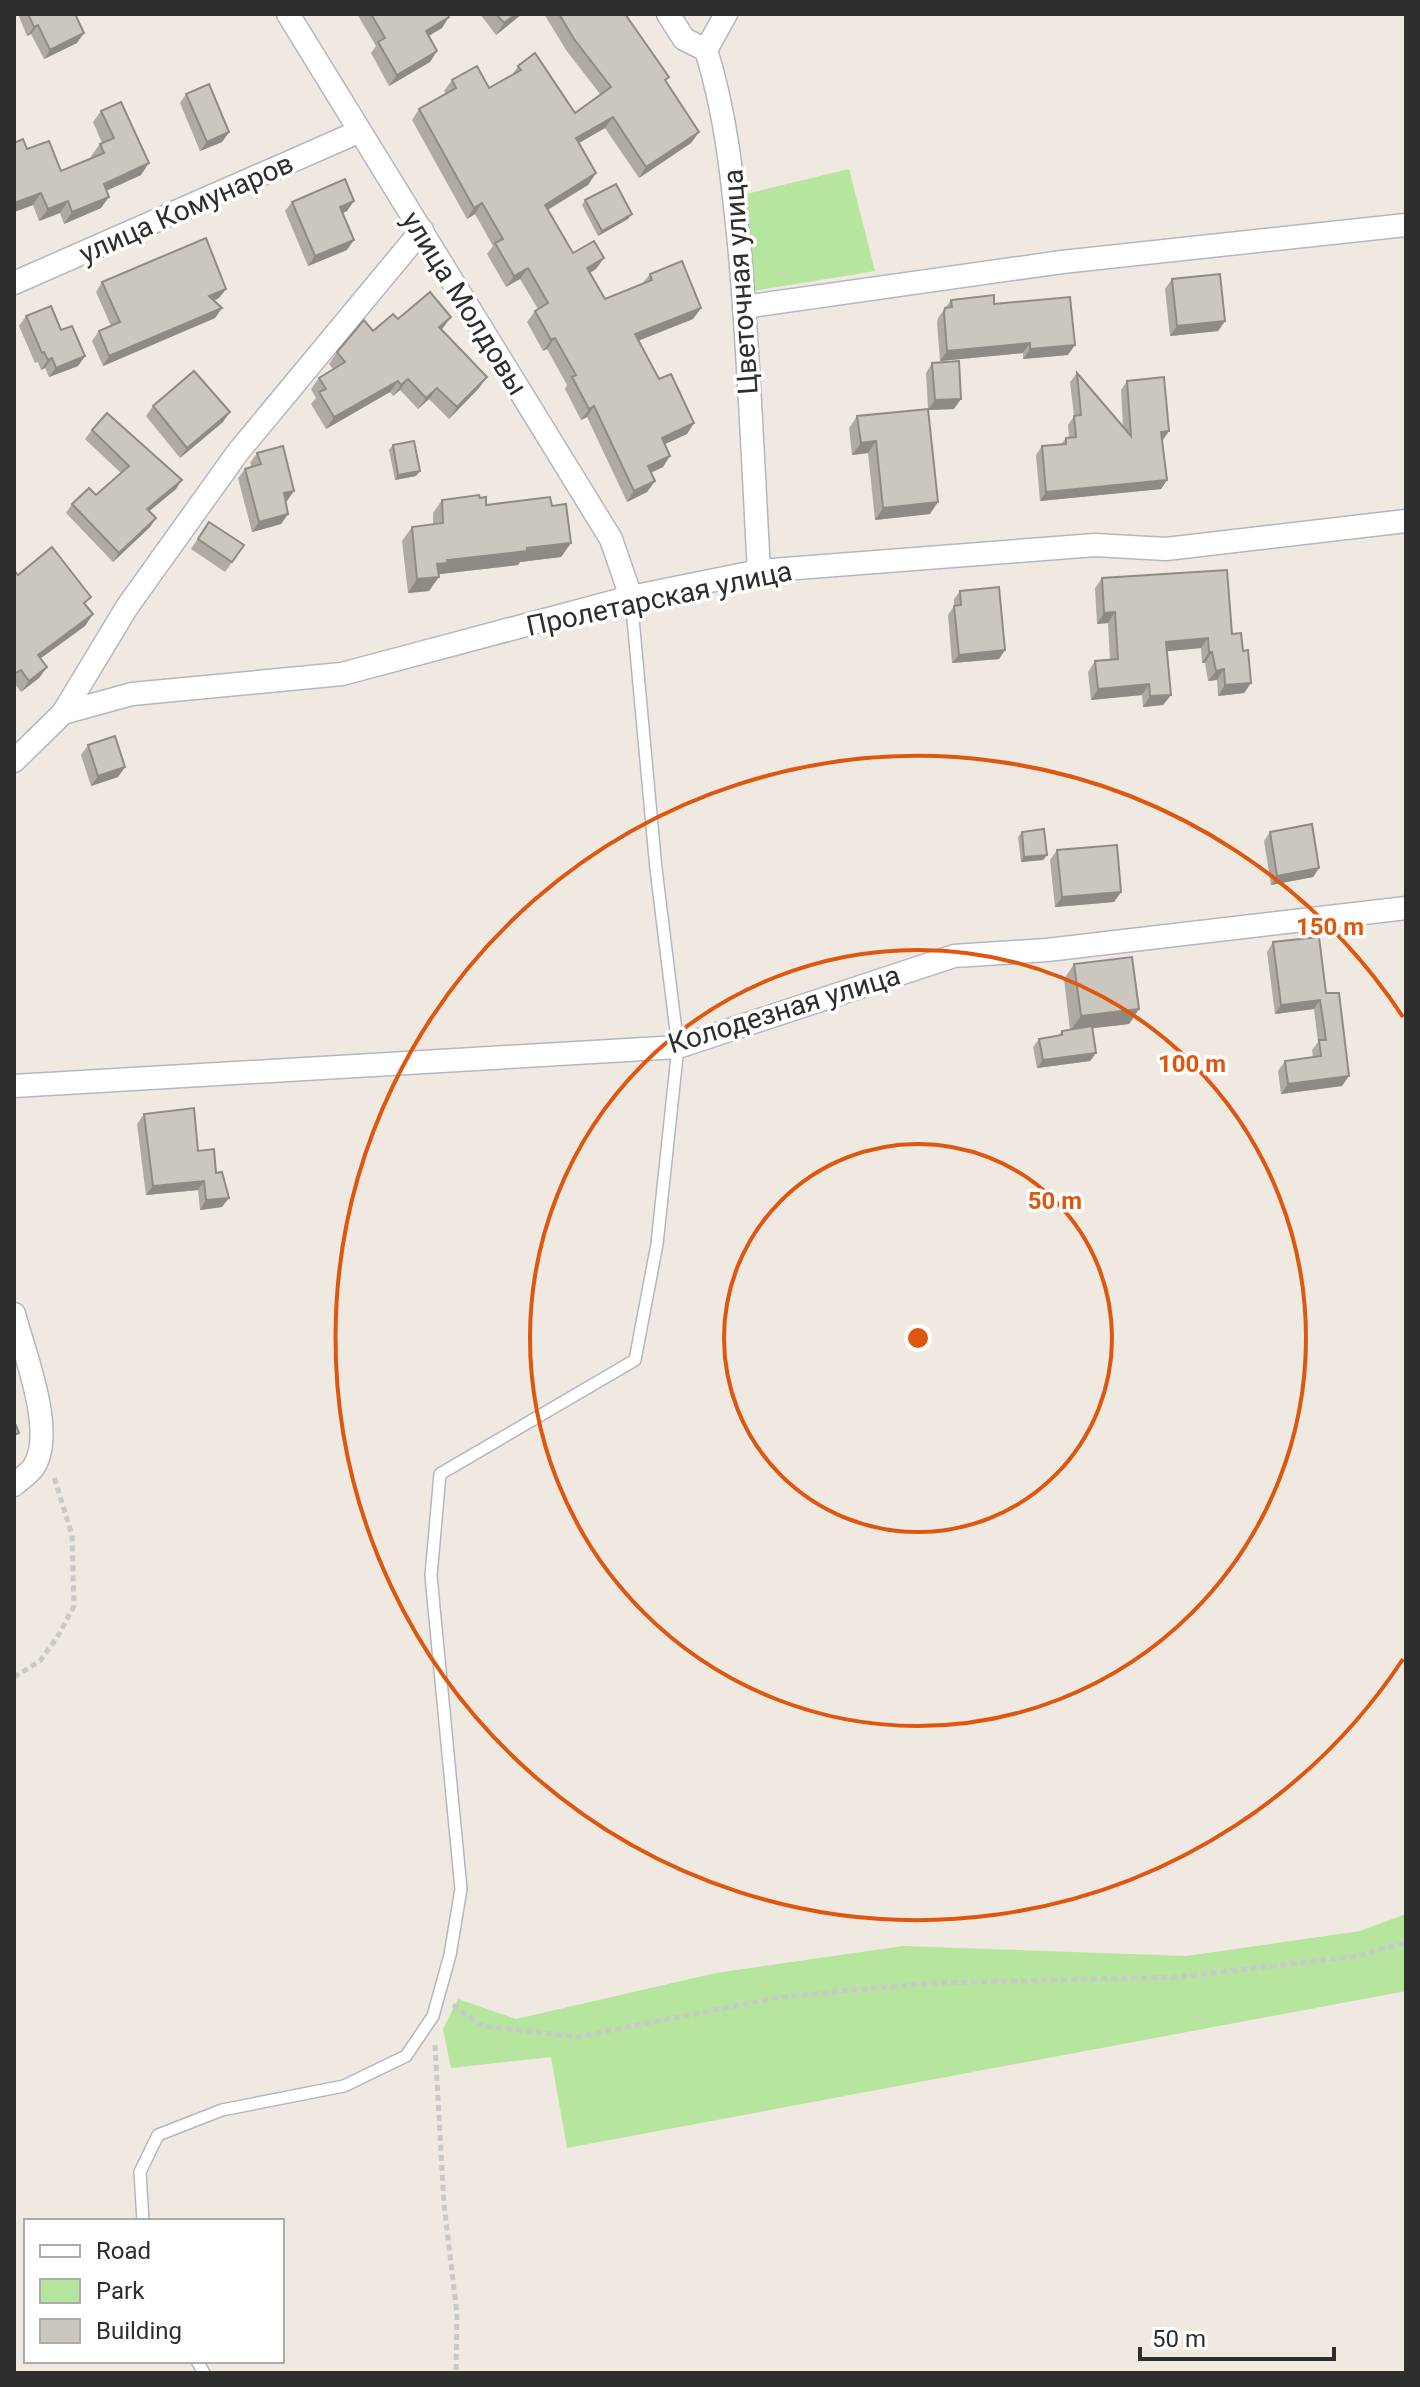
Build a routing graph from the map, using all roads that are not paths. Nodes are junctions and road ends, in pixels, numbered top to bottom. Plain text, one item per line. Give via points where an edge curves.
1 (288, 14) edge
2 (668, 14) edge
3 (726, 14) edge
4 (706, 50) junction
5 (358, 132) junction
6 (1406, 225) edge
7 (422, 230) junction
8 (14, 283) edge
9 (744, 307) junction
10 (1406, 521) edge
11 (759, 571) junction
12 (631, 597) junction
13 (63, 713) junction
14 (14, 761) edge
15 (1406, 908) edge
16 (678, 1047) junction
17 (14, 1086) edge
18 (14, 1314) edge
19 (14, 1485) edge
20 (143, 2219) edge

1 - 5 street, улица Молдовы
2 - 4 street via 684,39
3 - 4 street
4 - 9 street, Цветочная улица via 730,149
5 - 7 street, улица Молдовы
5 - 8 street, улица Комунаров
6 - 9 street via 1062,262
7 - 12 street, улица Молдовы via 611,539
7 - 13 street, Пролетарская улица via 238,452 127,607
9 - 11 street, Цветочная улица
10 - 11 street, Пролетарская улица via 1166,549 1095,545
11 - 12 street, Пролетарская улица
12 - 13 street, Пролетарская улица via 342,674 132,694
12 - 16 lane
13 - 14 street, Пролетарская улица
15 - 16 street, Колодезная улица via 954,956
16 - 17 street, Колодезная улица
16 - 20 lane via 657,1244 635,1360 440,1474 431,1576 461,1889 433,2016 406,2056 344,2086 222,2110 158,2135 140,2172
18 - 19 street via 43,1441 33,1467

